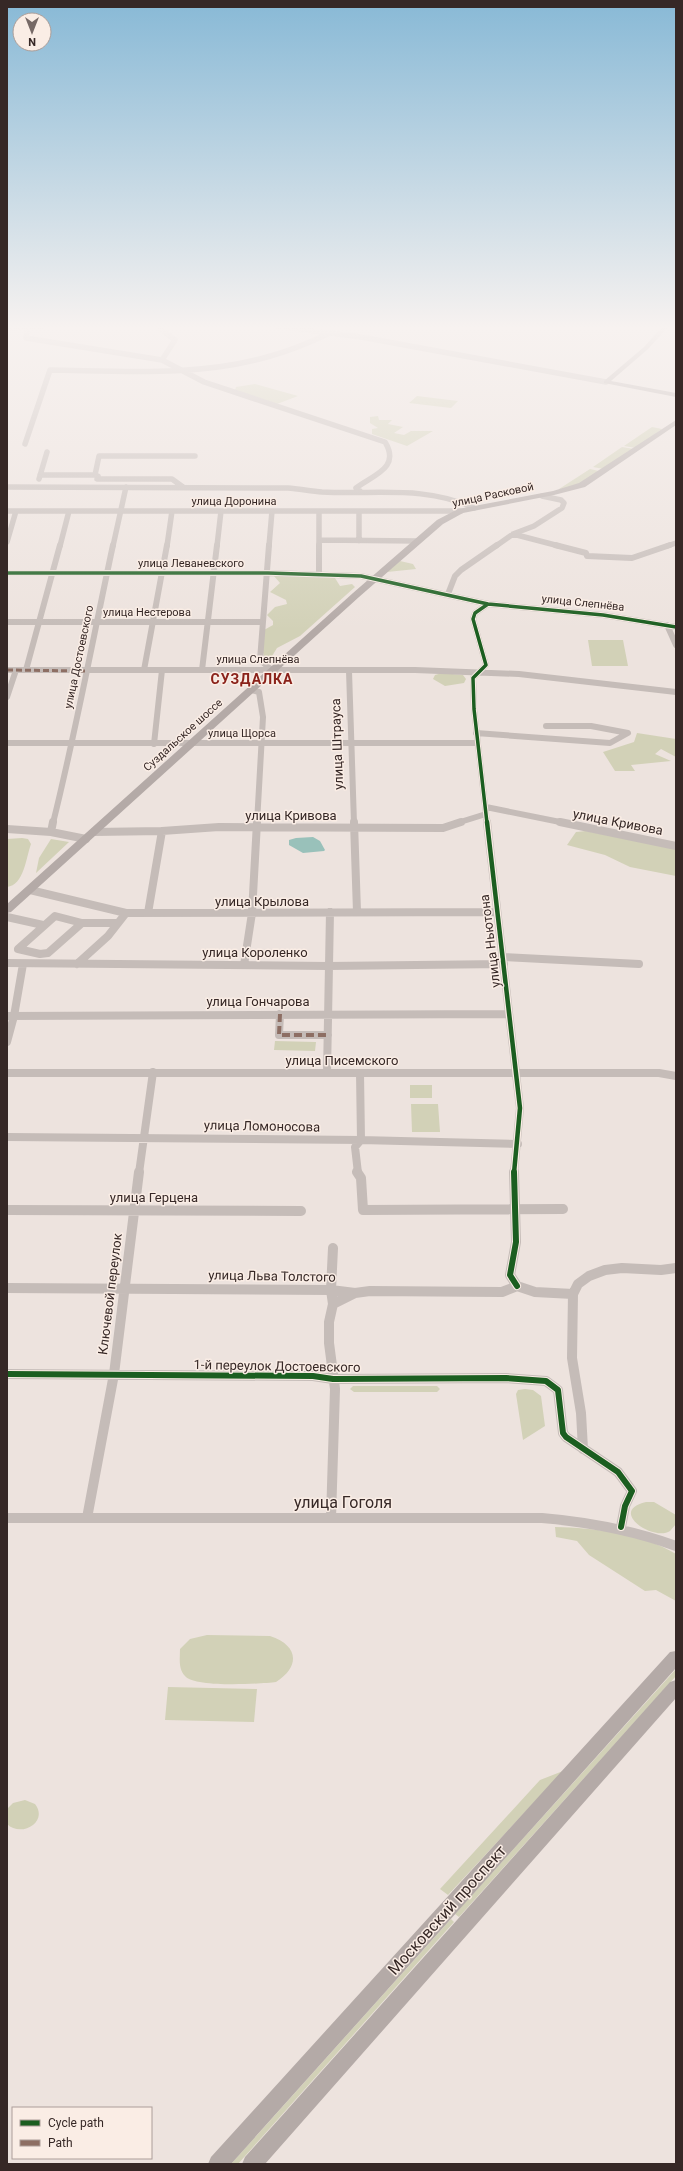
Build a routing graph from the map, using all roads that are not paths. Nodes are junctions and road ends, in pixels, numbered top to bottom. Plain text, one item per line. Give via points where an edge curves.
1 (31, 427) edge
2 (341, 427) edge
3 (668, 427) edge
4 (25, 444) dead end
5 (47, 452) dead end
6 (195, 456) dead end
7 (40, 475) junction
8 (95, 475) junction
9 (7, 487) edge
10 (37, 487) junction
11 (126, 487) junction
12 (182, 487) junction
13 (360, 491) junction
14 (542, 496) junction
15 (474, 508) junction
16 (7, 511) edge
17 (16, 511) junction
18 (69, 511) junction
19 (122, 511) junction
20 (172, 511) junction
21 (221, 511) junction
22 (272, 511) junction
23 (319, 511) junction
24 (359, 511) junction
25 (461, 511) junction
26 (513, 534) junction
27 (319, 540) junction
28 (359, 540) junction
29 (417, 541) junction
30 (7, 542) edge
31 (676, 543) edge
32 (7, 573) edge
33 (52, 573) junction
34 (108, 573) junction
35 (163, 573) junction
36 (212, 573) junction
37 (268, 573) junction
38 (319, 575) junction
39 (375, 578) junction
40 (448, 594) junction
41 (488, 604) junction
42 (7, 622) edge
43 (40, 622) junction
44 (98, 622) junction
45 (154, 622) junction
46 (208, 622) junction
47 (263, 622) junction
48 (667, 625) junction
49 (676, 627) edge
50 (676, 645) edge
51 (7, 670) edge
52 (16, 670) junction
53 (26, 670) junction
54 (144, 670) junction
55 (162, 670) junction
56 (202, 670) junction
57 (274, 670) junction
58 (86, 671) junction
59 (349, 671) junction
60 (482, 672) junction
61 (252, 690) junction
62 (676, 692) edge
63 (7, 697) edge
64 (546, 726) dead end
65 (476, 733) junction
66 (7, 743) edge
67 (477, 743) junction
68 (73, 744) junction
69 (154, 744) junction
70 (190, 744) junction
71 (350, 744) junction
72 (262, 745) junction
73 (486, 811) junction
74 (258, 827) junction
75 (355, 828) junction
76 (7, 829) edge
77 (162, 831) junction
78 (51, 832) junction
79 (94, 832) junction
80 (86, 839) junction
81 (676, 846) edge
82 (30, 890) junction
83 (7, 910) edge
84 (330, 912) junction
85 (357, 912) junction
86 (497, 912) junction
87 (126, 913) junction
88 (148, 913) junction
89 (252, 913) junction
90 (7, 916) edge
91 (82, 923) junction
92 (118, 923) junction
93 (44, 926) junction
94 (40, 954) junction
95 (503, 961) junction
96 (7, 963) edge
97 (33, 963) junction
98 (23, 964) junction
99 (77, 964) junction
100 (639, 964) dead end
101 (244, 965) junction
102 (328, 966) junction
103 (280, 1014) junction
104 (329, 1014) junction
105 (509, 1014) junction
106 (11, 1016) edge
107 (328, 1035) junction
108 (7, 1042) edge
109 (153, 1072) junction
110 (516, 1072) junction
111 (7, 1073) edge
112 (327, 1073) junction
113 (360, 1073) junction
114 (676, 1076) edge
115 (7, 1137) edge
116 (145, 1137) junction
117 (361, 1140) junction
118 (518, 1144) junction
119 (563, 1209) dead end
120 (7, 1210) edge
121 (133, 1210) junction
122 (516, 1210) junction
123 (302, 1211) dead end
124 (333, 1248) dead end
125 (676, 1268) edge
126 (517, 1286) junction
127 (7, 1288) edge
128 (126, 1288) junction
129 (331, 1290) junction
130 (355, 1293) junction
131 (573, 1294) junction
132 (333, 1304) junction
133 (7, 1374) edge
134 (114, 1374) junction
135 (333, 1379) junction
136 (583, 1449) junction
137 (7, 1518) edge
138 (87, 1518) junction
139 (331, 1518) junction
140 (621, 1527) junction
141 (676, 1546) edge
142 (676, 1657) edge
143 (676, 1687) edge
144 (218, 2164) edge
145 (252, 2164) edge

1 - 4 street
2 - 13 street via 385,442 388,446 391,457 389,464 356,488
3 - 14 main road via 582,484
5 - 7 street
6 - 8 street via 99,456
7 - 8 street
7 - 10 street
8 - 12 street via 98,476 97,479 172,479
9 - 10 street, улица Доронина
10 - 11 street, улица Доронина
11 - 12 street, улица Доронина
11 - 19 street, улица Достоевского
12 - 13 street, улица Доронина
13 - 15 street, улица Доронина via 433,495 465,503
14 - 15 main road, улица Расковой
14 - 26 street via 560,500 564,503 562,508 534,526
15 - 25 main road, улица Расковой
16 - 17 street, улица Доронина
17 - 18 street, улица Доронина
17 - 30 street
18 - 19 street, улица Доронина
18 - 33 street
19 - 20 street, улица Доронина
19 - 34 street, улица Достоевского
20 - 21 street, улица Доронина
20 - 35 street
21 - 22 street, улица Доронина
21 - 36 street
22 - 23 street, улица Доронина
22 - 37 street
23 - 24 street, улица Доронина
23 - 27 street
24 - 25 street, улица Доронина
24 - 28 street
25 - 29 main road, улица Расковой via 440,522
26 - 31 street via 586,553 587,556 623,559
26 - 40 street via 461,570 455,576
27 - 28 street
27 - 38 street
28 - 29 street
29 - 39 main road, улица Расковой
32 - 33 street, улица Леваневского
33 - 34 street, улица Леваневского
33 - 43 street
34 - 35 street, улица Леваневского
34 - 44 street, улица Достоевского
35 - 36 street, улица Леваневского
35 - 45 street
36 - 37 street, улица Леваневского
36 - 46 street
37 - 38 street, улица Леваневского
37 - 47 street
38 - 39 street, улица Леваневского
39 - 40 street, улица Леваневского
39 - 57 main road, Суздальское шоссе
40 - 41 street, улица Слепнёва
41 - 48 street, улица Слепнёва via 593,614
41 - 60 street, улица Ньютона via 474,613 473,619 486,665
42 - 43 street, улица Нестерова
43 - 44 street, улица Нестерова
43 - 53 street
44 - 45 street, улица Нестерова
44 - 58 street, улица Достоевского
45 - 46 street, улица Нестерова
45 - 54 street
46 - 47 street, улица Нестерова
46 - 56 street
47 - 57 street via 260,660
48 - 49 street, улица Слепнёва
48 - 50 street
51 - 52 street, улица Слепнёва
52 - 53 street, улица Слепнёва
52 - 63 street
53 - 58 street, улица Слепнёва
54 - 55 street, улица Слепнёва
54 - 58 street, улица Слепнёва
55 - 56 street, улица Слепнёва
55 - 69 street
56 - 57 street, улица Слепнёва
57 - 59 street, улица Слепнёва
57 - 61 main road, Суздальское шоссе
58 - 68 street, улица Достоевского
59 - 60 street, улица Слепнёва
59 - 71 street, улица Штрауса
60 - 62 street, улица Слепнёва
60 - 65 street, улица Ньютона via 474,678
61 - 70 main road, Суздальское шоссе
61 - 72 street via 259,692 263,717
64 - 65 street via 591,726 628,733 610,743
65 - 67 street, улица Ньютона
66 - 68 street, улица Щорса
67 - 71 street, улица Щорса
67 - 73 street, улица Ньютона
68 - 69 street, улица Щорса
68 - 78 street, улица Достоевского
69 - 70 street, улица Щорса
70 - 72 street, улица Щорса
70 - 79 main road, Суздальское шоссе
71 - 72 street, улица Щорса
71 - 75 street, улица Штрауса
72 - 74 street
73 - 75 street, улица Кривова via 443,828
73 - 81 street, улица Кривова
73 - 86 street, улица Ньютона
74 - 75 street, улица Кривова
74 - 77 street, улица Кривова
74 - 89 street
75 - 85 street, улица Штрауса
76 - 78 street
77 - 79 street, улица Кривова
77 - 88 street
78 - 80 street
79 - 80 main road, Суздальское шоссе
80 - 82 main road, Суздальское шоссе
82 - 83 main road, Суздальское шоссе
82 - 87 street, улица Крылова
84 - 85 street, улица Крылова
84 - 89 street, улица Крылова
84 - 102 street
85 - 86 street, улица Крылова
86 - 95 street, улица Ньютона
87 - 88 street, улица Крылова
87 - 92 street
88 - 89 street, улица Крылова
89 - 101 street
90 - 93 street
91 - 92 street
91 - 93 street via 55,916
91 - 94 street via 48,953
92 - 99 street via 108,936
93 - 94 street via 18,949
94 - 97 street
95 - 100 street, улица Короленко via 562,959 574,962
95 - 102 street, улица Короленко
95 - 105 street, улица Ньютона
96 - 98 street, улица Короленко
97 - 98 street, улица Короленко
97 - 99 street, улица Короленко
98 - 106 street
99 - 101 street, улица Короленко
101 - 102 street, улица Короленко
102 - 104 street
103 - 104 street, улица Гончарова
103 - 106 street, улица Гончарова
103 - 107 street via 279,1035
104 - 105 street, улица Гончарова
104 - 107 street
105 - 110 street, улица Ньютона
106 - 108 street
107 - 112 street
109 - 111 street, улица Писемского
109 - 112 street, улица Писемского
109 - 116 street, Ключевой переулок
110 - 113 street, улица Писемского
110 - 114 street, улица Писемского via 659,1073
110 - 118 street, улица Ньютона via 520,1108
112 - 113 street, улица Писемского
113 - 117 street
115 - 116 street, улица Ломоносова
116 - 117 street, улица Ломоносова
116 - 121 street, Ключевой переулок
117 - 118 street, улица Ломоносова
117 - 122 street via 355,1147 357,1172 361,1178 363,1210
118 - 122 street, улица Ньютона via 514,1160
119 - 122 street
120 - 121 street, улица Герцена
121 - 123 street, улица Герцена
121 - 128 street, Ключевой переулок
122 - 126 street, улица Ньютона via 516,1242 510,1276
124 - 129 street
125 - 131 street via 605,1270 589,1276 578,1284
126 - 130 street, улица Льва Толстого via 502,1292
126 - 131 street via 535,1292
127 - 128 street, улица Льва Толстого
128 - 129 street, улица Льва Толстого
128 - 134 street, Ключевой переулок
129 - 130 street, улица Льва Толстого
129 - 132 street
130 - 132 street
131 - 136 street via 572,1358 581,1413
132 - 135 street via 329,1322 329,1343
133 - 134 street, 1-й переулок Достоевского
134 - 135 street, 1-й переулок Достоевского via 313,1376
134 - 138 street, Ключевой переулок
135 - 136 street, 1-й переулок Достоевского via 506,1378 546,1381 558,1390 564,1433
135 - 139 street
136 - 140 street via 618,1472 632,1491 625,1506
137 - 138 street, улица Гоголя
138 - 139 street, улица Гоголя
139 - 140 street, улица Гоголя via 566,1520
140 - 141 street, улица Гоголя via 646,1533
142 - 144 main road, Московский проспект
143 - 145 main road, Московский проспект

